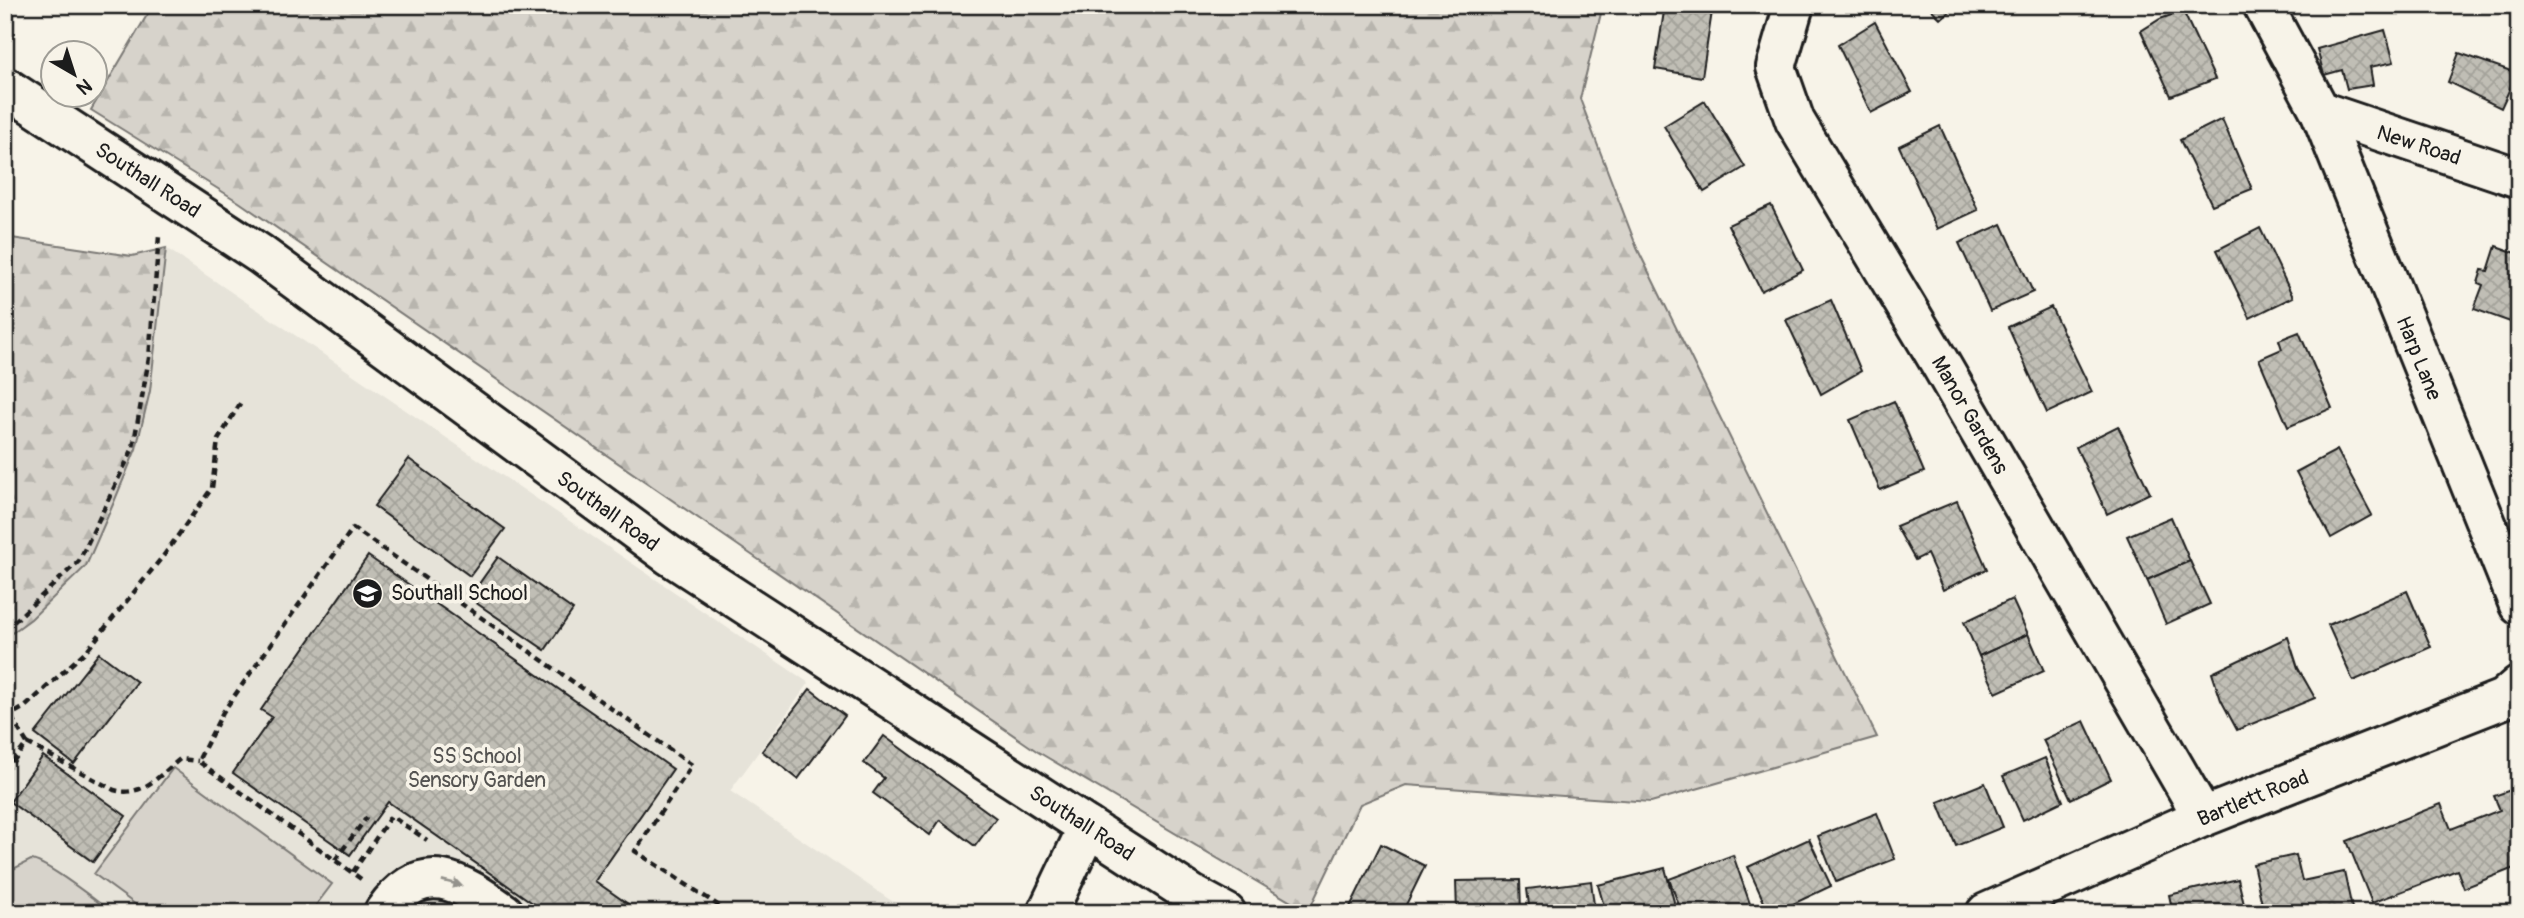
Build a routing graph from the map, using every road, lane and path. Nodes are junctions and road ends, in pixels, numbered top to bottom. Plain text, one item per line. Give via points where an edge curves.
1 (1794, 5) edge
2 (2263, 5) edge
3 (5, 87) edge
4 (2320, 111) junction
5 (2519, 178) edge
6 (158, 261) dead end
7 (241, 402) dead end
8 (2506, 537) edge
9 (2519, 605) edge
10 (5, 630) edge
11 (2519, 685) edge
12 (8, 716) edge
13 (27, 743) junction
14 (198, 761) junction
15 (5, 772) edge
16 (367, 817) dead end
17 (2203, 817) junction
18 (1088, 827) junction
19 (434, 844) dead end
20 (335, 860) junction
21 (352, 872) junction
22 (387, 907) edge
23 (504, 913) edge
24 (730, 913) edge
25 (1046, 913) edge
26 (1226, 913) edge
27 (1986, 913) edge

1 - 17 street, Manor Gardens via 1776,67 1795,121
2 - 4 street, Harp Lane
3 - 18 street, Southall Road via 260,254 669,555
4 - 5 street, New Road
4 - 8 street, Harp Lane
6 - 10 path via 149,358 133,448 79,561
7 - 12 path via 218,440 212,488 164,555 88,649 25,707
8 - 9 street, Harp Lane
11 - 17 street, Bartlett Road via 2503,699
12 - 13 path
13 - 14 path via 128,794 180,759
13 - 15 path
14 - 20 path
14 - 24 path via 223,712 353,528 692,765 635,851
16 - 20 path
17 - 27 street, Bartlett Road
18 - 25 street
18 - 26 street, Southall Road
19 - 21 path via 391,816
20 - 21 path
21 - 22 path
22 -> 23 street via 395,896 418,883 446,879

